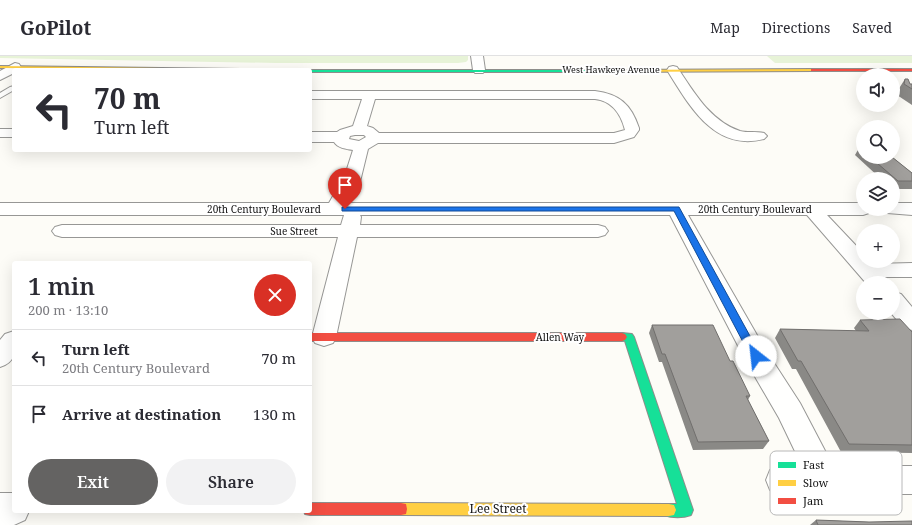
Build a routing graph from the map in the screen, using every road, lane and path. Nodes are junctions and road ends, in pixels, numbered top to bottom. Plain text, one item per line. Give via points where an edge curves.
1 (477, 56) edge
2 (0, 67) edge
3 (15, 67) joint
4 (76, 68) edge
5 (12, 69) edge
6 (673, 70) junction
7 (912, 70) edge
8 (312, 71) edge
9 (0, 76) edge
10 (318, 81) dead end
11 (560, 81) dead end
12 (475, 82) junction
13 (12, 88) dead end
14 (312, 92) edge
15 (312, 95) edge
16 (370, 95) junction
17 (565, 95) junction
18 (0, 96) edge
19 (0, 133) edge
20 (12, 133) edge
21 (759, 136) dead end
22 (312, 137) edge
23 (366, 137) junction
24 (343, 141) junction
25 (343, 206) junction
26 (0, 209) edge
27 (676, 209) junction
28 (812, 209) junction
29 (856, 209) edge
30 (900, 209) edge
31 (912, 209) edge
32 (62, 231) dead end
33 (349, 231) junction
34 (598, 231) dead end
35 (912, 270) edge
36 (871, 276) edge
37 (878, 276) edge
38 (900, 308) edge
39 (912, 322) edge
40 (0, 336) edge
41 (12, 336) edge
42 (317, 336) edge
43 (12, 343) edge
44 (0, 358) edge
45 (810, 451) edge
46 (0, 509) edge
47 (12, 509) edge
48 (312, 509) edge
49 (686, 510) joint

1 - 12 street
2 - 3 street
3 - 4 street
5 - 9 street
6 - 7 street, West Hawkeye Avenue
6 - 12 street, West Hawkeye Avenue
6 - 21 street via 703,114 712,122 738,136
8 - 12 street, West Hawkeye Avenue
10 - 14 street
11 - 17 street
12 - 16 street via 407,88
12 - 17 street
13 - 18 lane
15 - 16 street
16 - 23 street
17 - 23 street via 595,95 616,100 632,130 629,134 614,138
19 - 20 street
22 - 24 street
23 - 24 street via 345,133
23 - 25 street
24 - 25 street via 348,148 333,194
25 - 26 street, 20th Century Boulevard
25 - 27 street, 20th Century Boulevard
25 - 33 street
27 - 28 street, 20th Century Boulevard
27 - 45 street via 756,356 790,411
28 - 29 street, 20th Century Boulevard
28 - 36 street
30 - 31 street
32 - 33 street, Sue Street
33 - 34 street, Sue Street
33 - 42 street
35 - 37 street
38 - 39 street
40 - 41 street
42 - 49 street, Allen Way via 629,337
43 - 44 street
46 - 47 street
48 - 49 street, Lee Street

